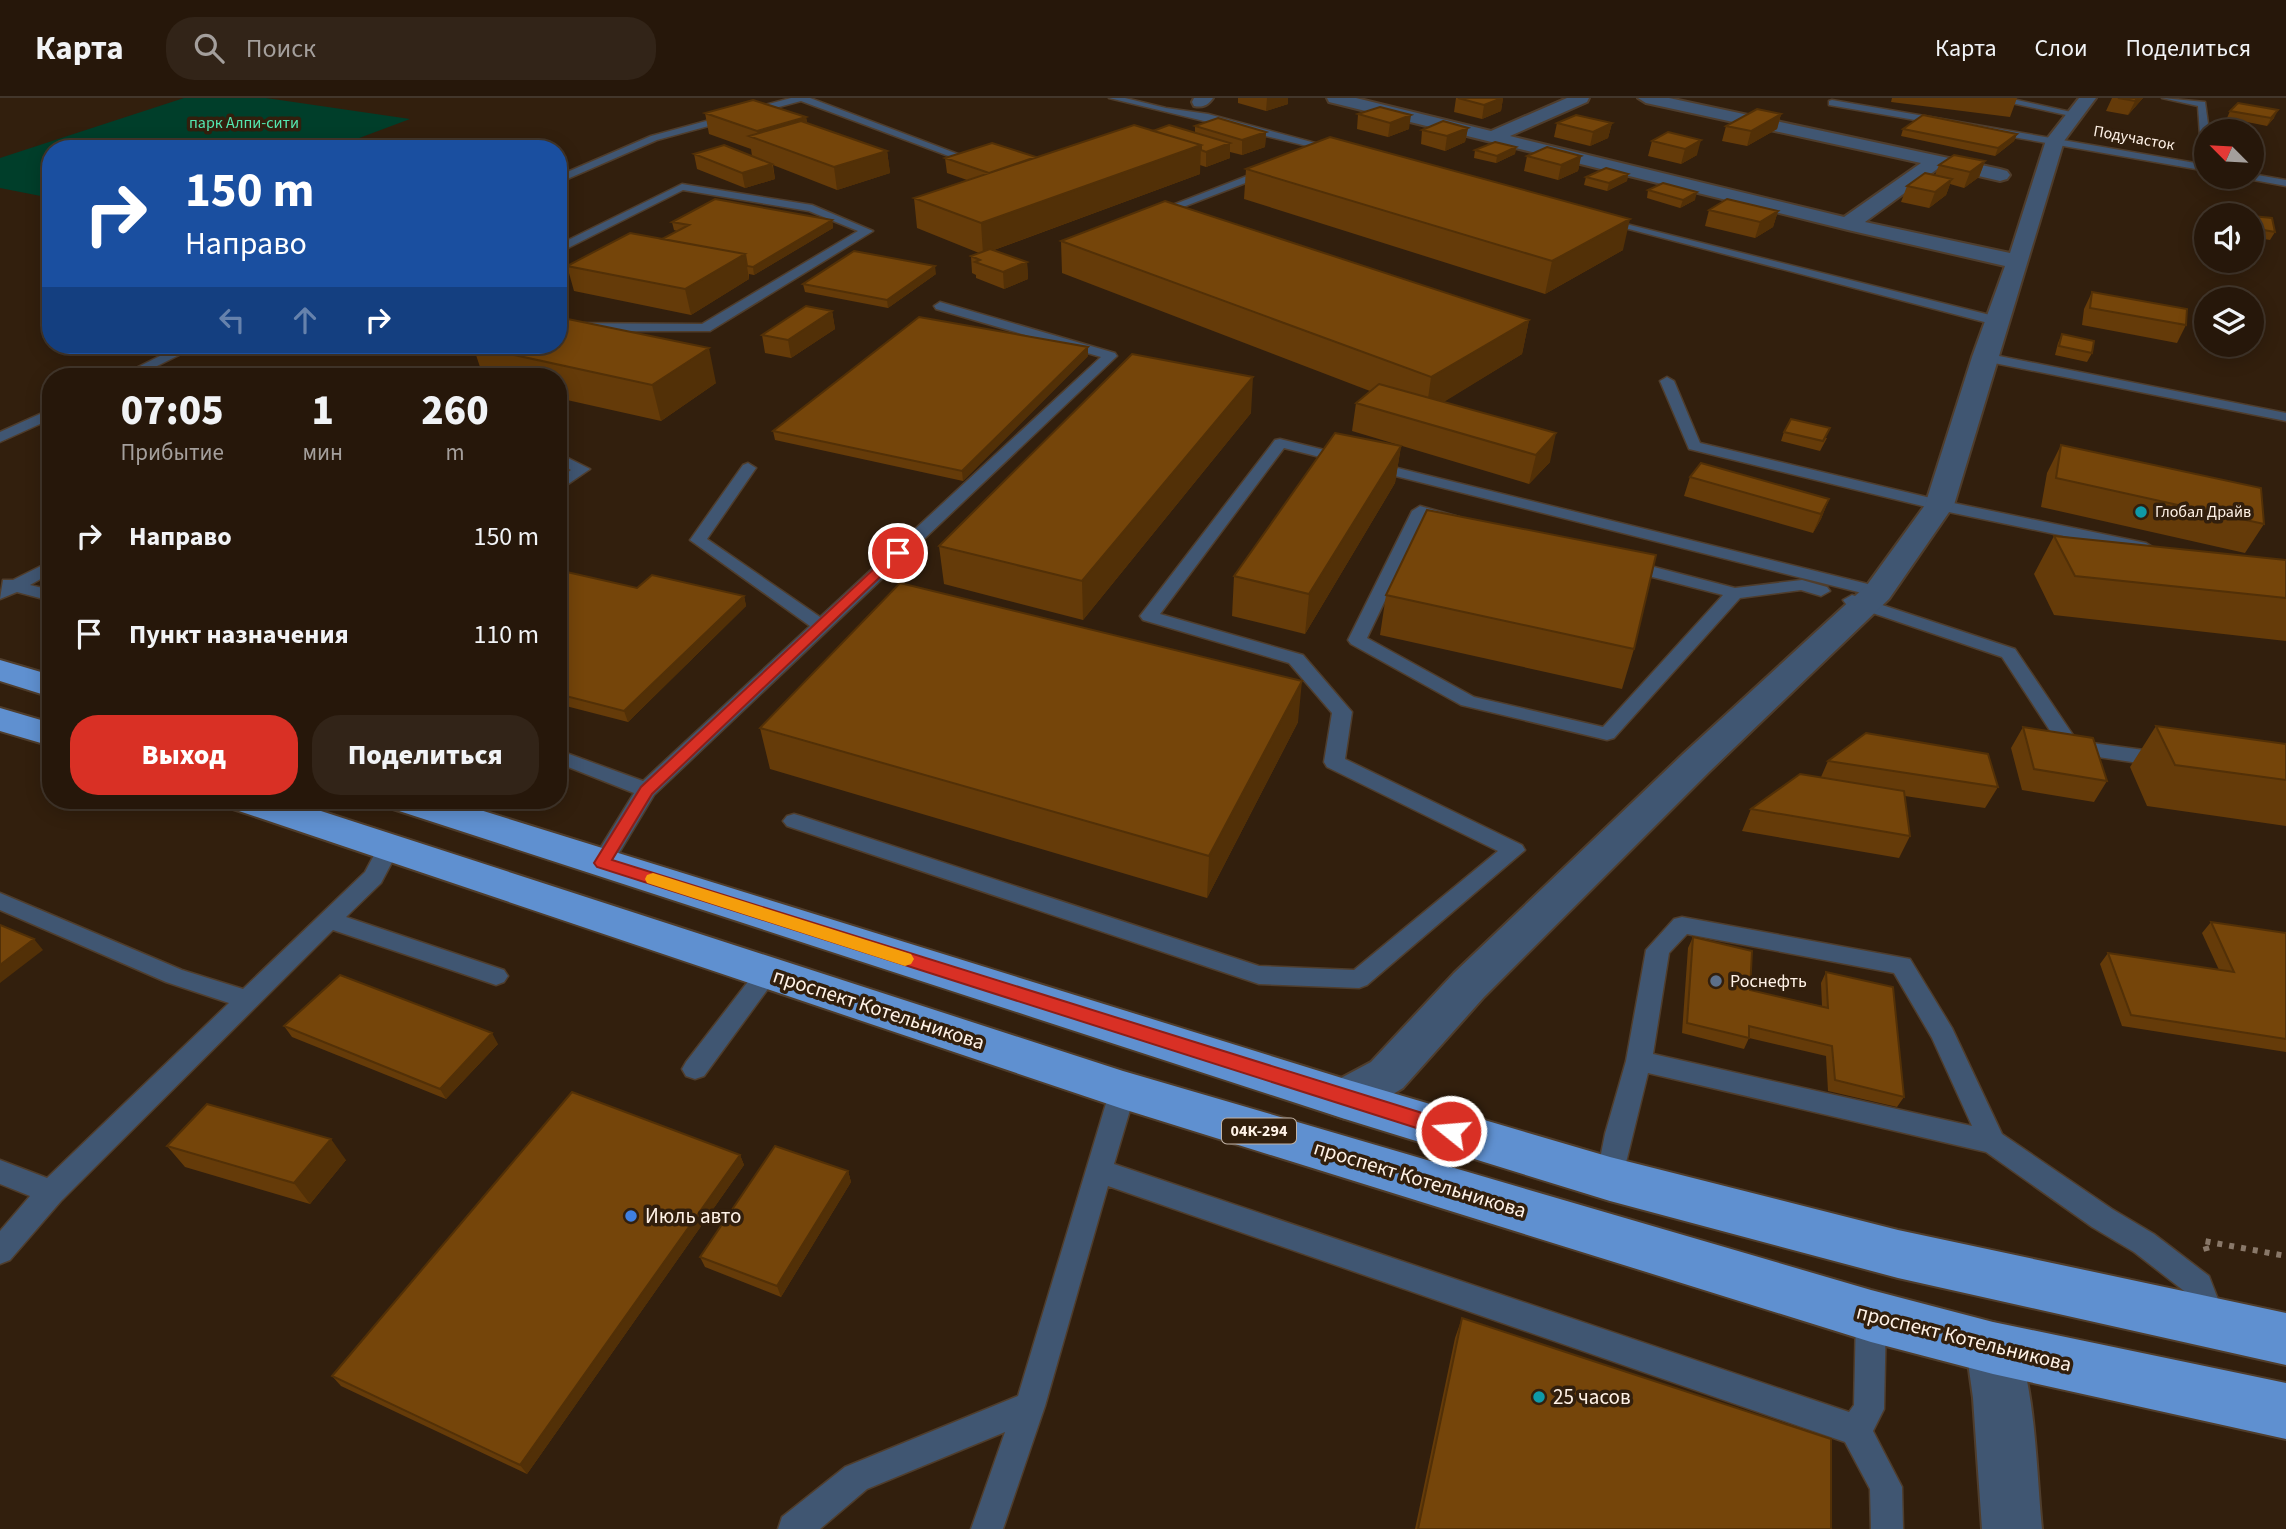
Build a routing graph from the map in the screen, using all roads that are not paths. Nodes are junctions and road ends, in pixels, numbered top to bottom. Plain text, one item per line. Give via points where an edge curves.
1 (802, 98) edge
2 (1114, 98) edge
3 (1335, 98) edge
4 (1581, 98) edge
5 (1646, 98) edge
6 (1994, 98) edge
7 (2167, 98) edge
8 (1832, 103) dead end
9 (2082, 106) edge
10 (2203, 119) edge
11 (1494, 136) junction
12 (2055, 140) junction
13 (1328, 148) junction
14 (1354, 155) edge
15 (958, 156) edge
16 (1302, 158) edge
17 (1935, 162) junction
18 (2194, 166) edge
19 (1277, 167) edge
20 (2000, 175) dead end
21 (567, 176) edge
22 (2264, 179) edge
23 (2286, 184) edge
24 (1595, 217) edge
25 (1136, 222) edge
26 (1848, 223) junction
27 (567, 245) edge
28 (2018, 261) junction
29 (940, 306) dead end
30 (1997, 321) junction
31 (567, 327) edge
32 (173, 354) edge
33 (1984, 356) junction
34 (144, 368) edge
35 (1667, 381) dead end
36 (42, 417) edge
37 (2286, 417) edge
38 (0, 438) edge
39 (567, 462) edge
40 (748, 468) dead end
41 (567, 480) edge
42 (1939, 505) junction
43 (1472, 525) edge
44 (2166, 552) edge
45 (1604, 559) edge
46 (42, 570) edge
47 (5, 587) edge
48 (1735, 593) junction
49 (42, 594) edge
50 (1872, 598) junction
51 (820, 625) junction
52 (0, 670) edge
53 (42, 683) edge
54 (0, 719) edge
55 (42, 732) edge
56 (567, 759) edge
57 (2179, 761) edge
58 (646, 790) junction
59 (273, 809) edge
60 (433, 809) edge
61 (793, 821) dead end
62 (389, 847) junction
63 (602, 863) junction
64 (0, 901) edge
65 (329, 920) junction
66 (768, 972) junction
67 (496, 976) dead end
68 (248, 1000) junction
69 (1639, 1061) junction
70 (695, 1069) dead end
71 (1123, 1090) junction
72 (1345, 1099) junction
73 (1993, 1142) junction
74 (1099, 1171) junction
75 (0, 1172) edge
76 (1610, 1179) junction
77 (51, 1192) junction
78 (0, 1251) edge
79 (1871, 1316) junction
80 (2213, 1325) junction
81 (2286, 1339) edge
82 (1993, 1348) junction
83 (1030, 1406) junction
84 (2286, 1411) edge
85 (1856, 1430) junction
86 (794, 1529) edge
87 (987, 1529) edge
88 (1887, 1529) edge
89 (2012, 1529) edge

1 - 15 lane
1 - 21 lane via 654,138
2 - 13 lane
3 - 11 street
4 - 11 street
5 - 17 street
6 - 9 lane
7 - 10 lane via 2202,104
8 - 12 lane, Подучасток
9 - 12 street
11 - 26 street
12 - 18 lane, Подучасток
12 - 28 street
13 - 14 lane
13 - 16 lane
17 - 20 street
17 - 26 street
19 - 25 lane
22 - 23 lane
24 - 30 lane
26 - 28 street
27 - 31 lane via 682,187 812,208 867,231 705,328
28 - 30 street
29 - 51 lane via 1110,356
30 - 33 street
32 - 34 lane
33 - 37 lane
33 - 42 street
35 - 42 lane via 1694,446
36 - 38 lane
39 - 41 lane via 582,469
40 - 51 lane via 698,540
42 - 44 lane
42 - 50 street
43 - 48 lane via 1420,512 1357,640 1468,701 1607,734
45 - 48 lane
46 - 47 lane
47 - 49 lane
48 - 50 lane via 1802,585
50 - 57 lane via 2009,653 2071,747
50 - 61 lane via 1280,443 1149,616 1296,659 1342,712 1334,762 1514,850 1359,979 1259,975
50 - 72 street via 1468,985 1387,1075
51 - 58 lane
52 - 53 highway
54 - 55 highway
56 - 58 lane
58 - 63 lane
59 - 62 highway, проспект Котельникова / 04К-294
60 - 63 highway
62 - 65 lane via 373,877
62 - 66 highway, проспект Котельникова / 04К-294
63 - 72 highway
64 - 68 lane via 174,976
65 - 67 lane
65 - 68 lane
66 - 70 lane
66 - 71 highway, проспект Котельникова / 04К-294
68 - 77 lane
69 - 73 lane
69 - 73 lane via 1658,950 1682,925 1902,965 1943,1035
69 - 76 lane
71 - 74 lane
71 - 79 highway, проспект Котельникова / 04К-294
72 - 76 highway
73 - 80 lane via 2144,1242 2199,1286
74 - 83 lane
74 - 85 lane
75 - 77 lane
76 - 80 highway via 1898,1254
77 - 78 lane
79 - 82 highway, проспект Котельникова / 04К-294
79 - 85 lane via 1869,1409
80 - 81 highway
82 - 84 highway, проспект Котельникова / 04К-294
82 - 89 street
83 - 86 lane via 856,1478
83 - 87 lane
85 - 88 lane via 1886,1487

